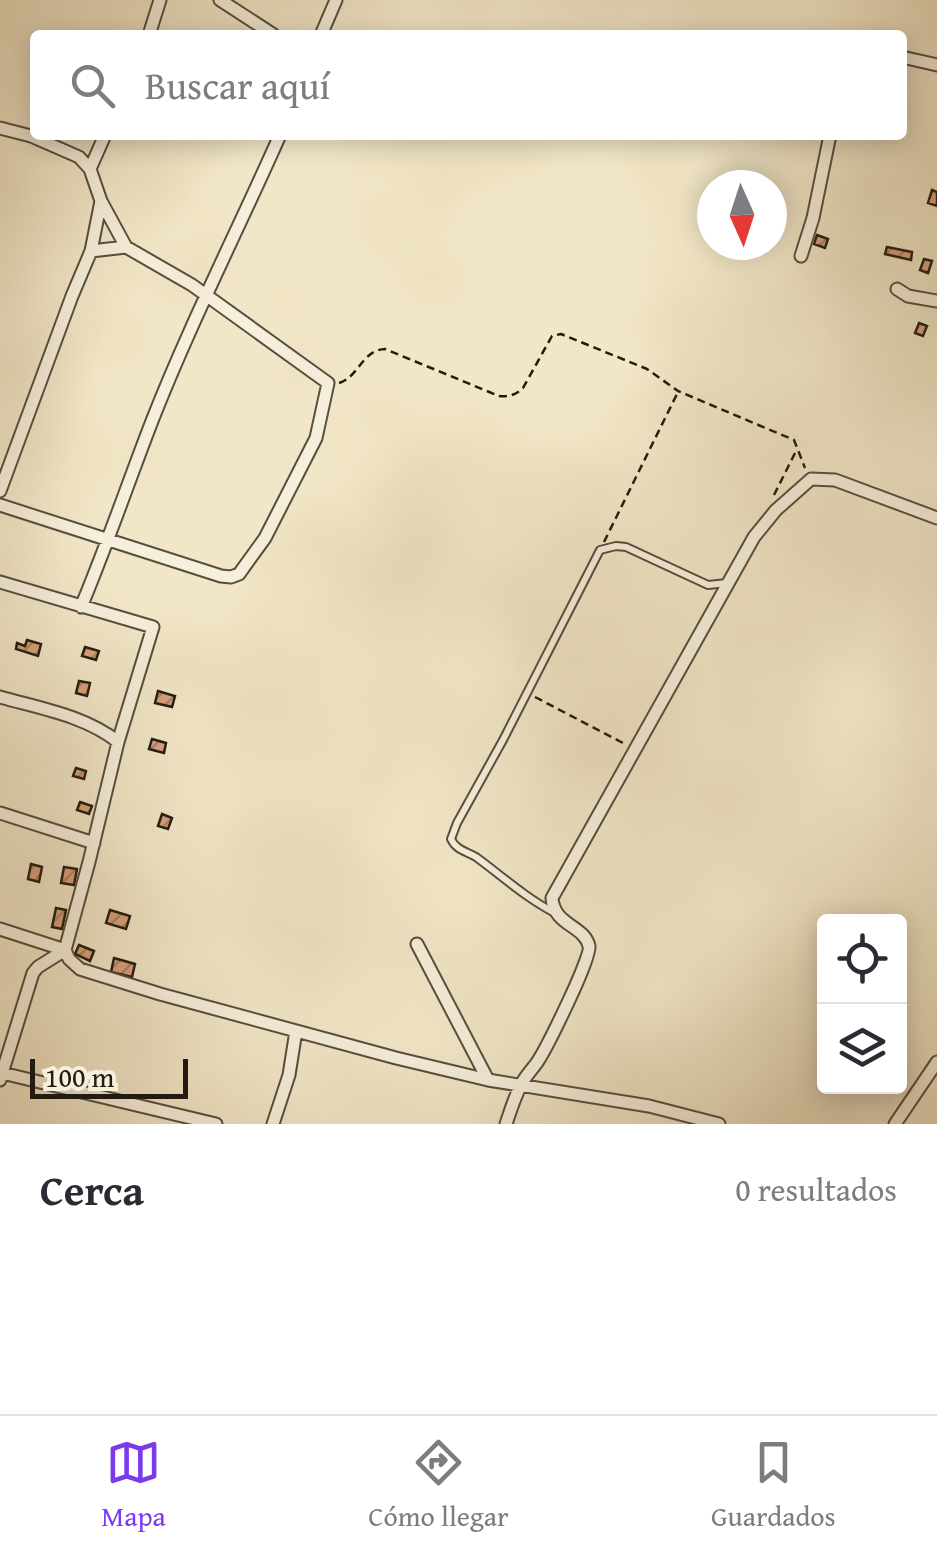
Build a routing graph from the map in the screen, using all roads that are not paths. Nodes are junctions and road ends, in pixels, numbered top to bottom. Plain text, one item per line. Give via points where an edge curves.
1 (160, 0) edge
2 (220, 0) edge
3 (336, 0) edge
4 (151, 30) edge
5 (266, 30) edge
6 (323, 30) edge
7 (907, 59) edge
8 (937, 65) edge
9 (0, 128) edge
10 (30, 136) edge
11 (40, 140) edge
12 (103, 140) edge
13 (278, 140) edge
14 (829, 140) edge
15 (90, 169) junction
16 (102, 201) junction
17 (126, 247) junction
18 (92, 251) junction
19 (801, 256) dead end
20 (897, 288) dead end
21 (206, 295) junction
22 (937, 301) edge
23 (0, 491) edge
24 (0, 505) edge
25 (937, 518) edge
26 (109, 541) junction
27 (0, 582) edge
28 (728, 584) junction
29 (82, 606) junction
30 (0, 697) edge
31 (118, 742) junction
32 (0, 813) edge
33 (94, 843) junction
34 (555, 913) junction
35 (0, 929) edge
36 (417, 944) dead end
37 (65, 950) junction
38 (296, 1032) junction
39 (937, 1062) edge
40 (1, 1076) edge
41 (488, 1080) junction
42 (521, 1084) junction
43 (711, 1122) edge
44 (216, 1124) edge
45 (273, 1124) edge
46 (506, 1124) edge
47 (895, 1124) edge

1 - 4 street
2 - 5 street
3 - 6 street
7 - 8 street
9 - 10 street
11 - 15 street
12 - 15 street
13 - 21 street
14 - 19 street
15 - 16 street
16 - 17 street
16 - 18 street
17 - 18 street
17 - 21 street
18 - 23 street
20 - 22 street
21 - 26 street
21 - 26 street via 328,383 316,438 239,574 221,576
24 - 26 street
25 - 28 street via 836,480 811,479 754,537
26 - 29 street
27 - 29 street
28 - 34 street via 552,898
28 - 34 lane via 708,584 626,547 600,550 451,839
29 - 31 street via 152,627
30 - 31 street via 80,721
31 - 33 street
32 - 33 street
33 - 37 street
34 - 42 street via 590,949 540,1059
35 - 37 street
36 - 41 street
37 - 38 street via 80,969
37 - 40 street via 33,973
38 - 41 street
38 - 45 street
39 - 47 street
40 - 44 street
41 - 42 street
42 - 43 street
42 - 46 street

